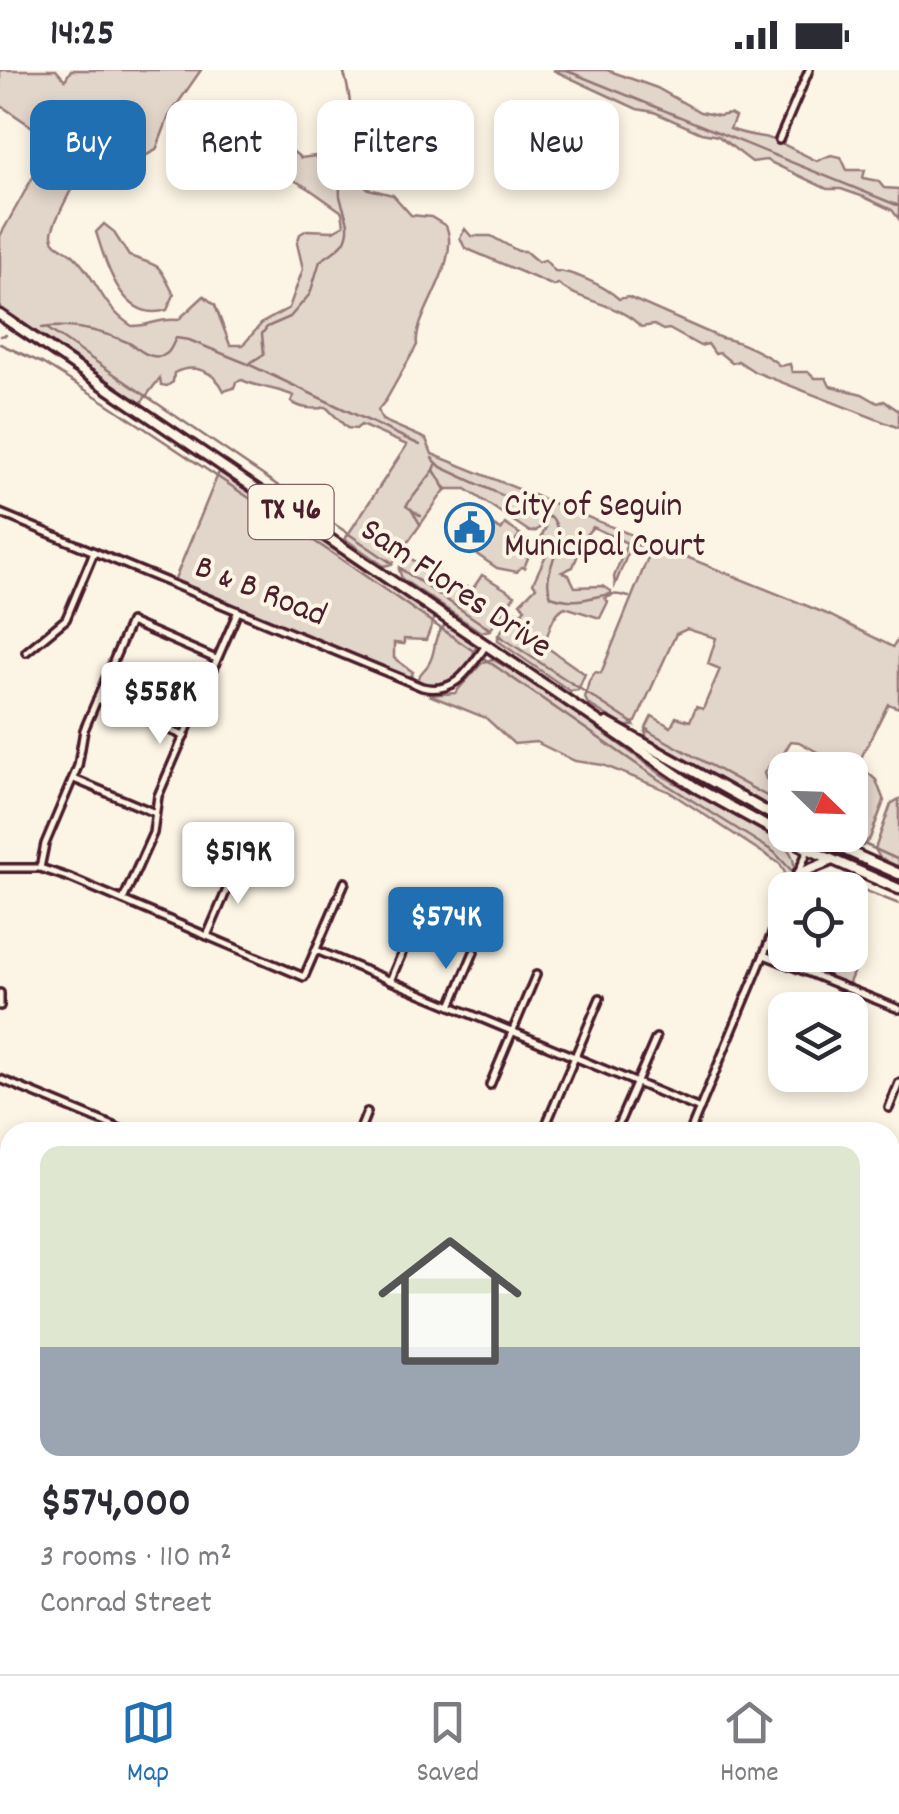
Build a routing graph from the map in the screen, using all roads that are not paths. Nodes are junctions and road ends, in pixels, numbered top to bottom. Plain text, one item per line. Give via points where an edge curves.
1 (809, 70) edge
2 (779, 140) dead end
3 (0, 315) edge
4 (0, 513) edge
5 (94, 552) junction
6 (238, 611) junction
7 (487, 644) junction
8 (26, 652) dead end
9 (216, 660) junction
10 (97, 698) junction
11 (582, 708) junction
12 (184, 736) junction
13 (74, 778) junction
14 (768, 812) edge
15 (154, 813) junction
16 (768, 827) edge
17 (815, 852) edge
18 (849, 852) edge
19 (835, 861) junction
20 (236, 866) dead end
21 (0, 868) edge
22 (40, 868) junction
23 (802, 872) edge
24 (899, 874) edge
25 (345, 882) dead end
26 (899, 889) edge
27 (124, 900) junction
28 (410, 934) dead end
29 (207, 936) junction
30 (768, 945) edge
31 (316, 950) junction
32 (474, 952) dead end
33 (764, 955) junction
34 (536, 975) dead end
35 (390, 981) junction
36 (0, 993) edge
37 (600, 998) dead end
38 (0, 1006) edge
39 (451, 1006) junction
40 (899, 1010) edge
41 (512, 1032) junction
42 (656, 1038) dead end
43 (574, 1057) junction
44 (0, 1080) edge
45 (636, 1083) junction
46 (899, 1083) edge
47 (490, 1085) dead end
48 (889, 1108) dead end
49 (700, 1109) junction
50 (367, 1112) dead end
51 (103, 1122) edge
52 (363, 1122) edge
53 (547, 1122) edge
54 (619, 1122) edge
55 (694, 1122) edge

1 - 2 street
3 - 7 main road, Sam Flores Drive / TX 46
4 - 5 street, B & B Road
5 - 6 street, B & B Road
5 - 8 street via 66,619
6 - 7 street, B & B Road via 437,690 458,682
6 - 9 street
7 - 11 main road, Sam Flores Drive / TX 46
9 - 10 street via 130,622
9 - 12 street
10 - 12 street
10 - 13 street
11 - 14 main road, Sam Flores Drive / TX 46
11 - 16 main road, Sam Flores Drive / TX 46 via 687,782
12 - 15 street
13 - 15 street
13 - 22 street
15 - 27 street
17 - 19 main road, Sam Flores Drive / TX 46
18 - 24 main road
19 - 23 main road
19 - 26 main road, Sam Flores Drive / TX 46
20 - 29 street
21 - 22 street
22 - 27 street
25 - 31 street
27 - 29 street
28 - 35 street
29 - 31 street via 304,977
30 - 33 street
31 - 35 street
32 - 39 street
33 - 40 street
33 - 49 street
34 - 41 street
35 - 39 street
36 - 38 street
37 - 43 street
39 - 41 street
41 - 43 street
41 - 47 street
42 - 45 street
43 - 45 street
43 - 53 street
44 - 51 street
45 - 49 street
45 - 54 street
46 - 48 street
49 - 55 street
50 - 52 street

